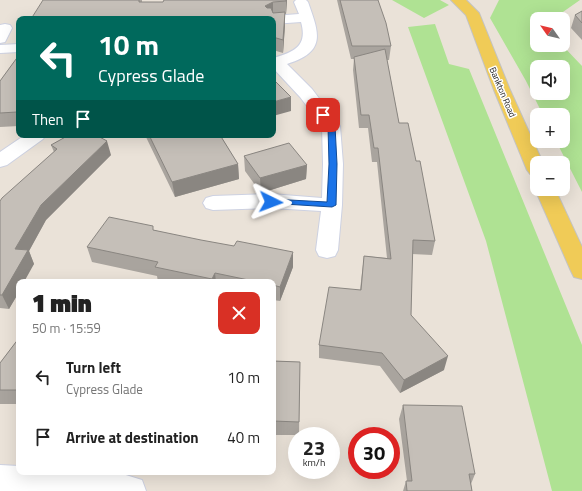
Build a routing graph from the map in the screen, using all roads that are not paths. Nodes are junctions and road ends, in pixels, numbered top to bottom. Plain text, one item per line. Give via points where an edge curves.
1 (458, 0) edge
2 (301, 2) dead end
3 (475, 7) edge
4 (306, 17) junction
5 (276, 20) edge
6 (16, 48) edge
7 (0, 49) edge
8 (276, 62) edge
9 (276, 63) edge
10 (33, 138) edge
11 (531, 156) edge
12 (0, 160) edge
13 (548, 196) edge
14 (213, 203) dead end
15 (332, 205) junction
16 (327, 250) dead end
17 (582, 272) edge
18 (0, 480) edge
19 (131, 491) edge

1 - 3 main road, Bankton Road
2 - 4 street
3 - 11 main road, Bankton Road via 502,90
4 - 5 street
4 - 8 street via 311,34 310,42 302,51
6 - 7 street
9 - 15 street via 306,93 331,126
10 - 12 street
13 - 17 main road
14 - 15 street
15 - 16 street
18 - 19 street via 112,486

